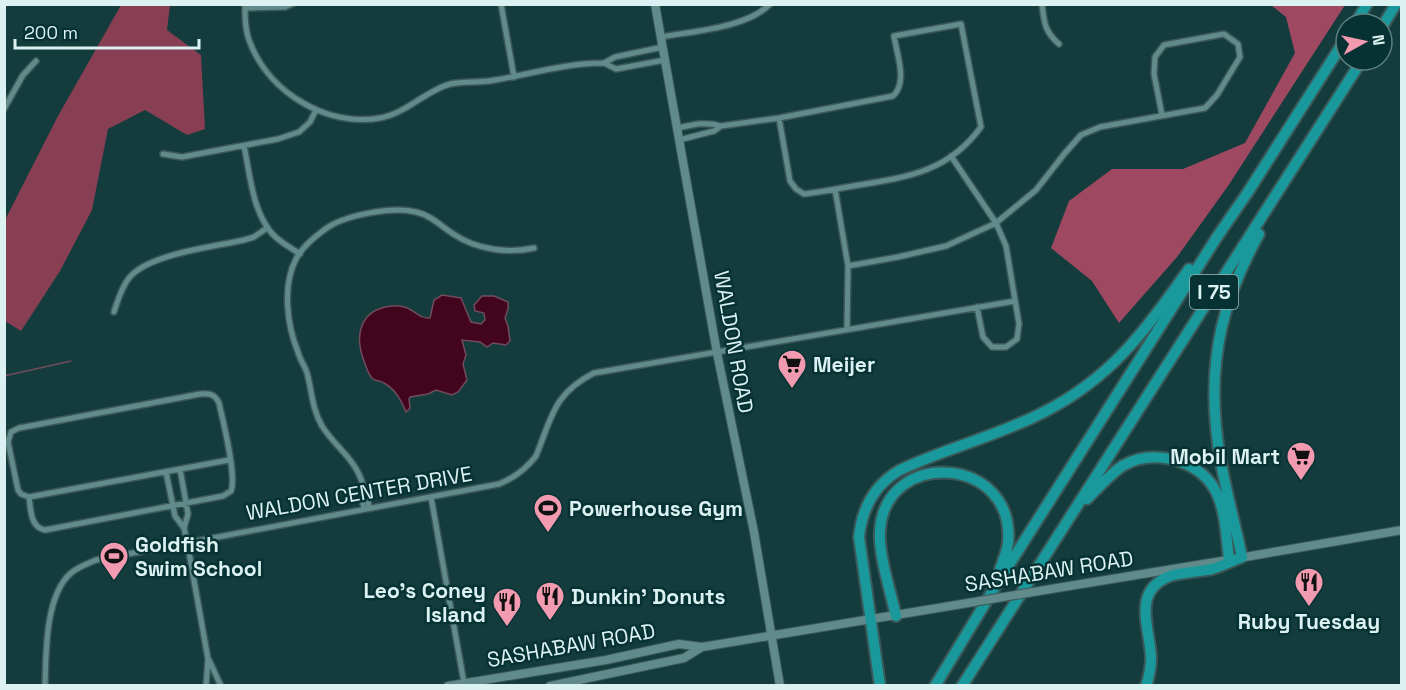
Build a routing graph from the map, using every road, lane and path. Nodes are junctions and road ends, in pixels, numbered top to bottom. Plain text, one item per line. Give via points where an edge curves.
1 (292, 4) edge
2 (501, 4) edge
3 (655, 4) edge
4 (770, 4) edge
5 (1042, 4) edge
6 (244, 6) edge
7 (661, 37) junction
8 (1059, 44) dead end
9 (663, 47) junction
10 (1334, 57) edge
11 (665, 60) junction
12 (36, 61) dead end
13 (603, 63) junction
14 (1354, 72) edge
15 (514, 76) junction
16 (4, 109) edge
17 (316, 110) junction
18 (1162, 115) junction
19 (779, 118) junction
20 (721, 126) junction
21 (677, 128) junction
22 (679, 140) junction
23 (244, 146) junction
24 (164, 154) dead end
25 (951, 156) junction
26 (1291, 173) junction
27 (835, 189) junction
28 (996, 223) junction
29 (267, 228) junction
30 (1217, 237) junction
31 (534, 248) dead end
32 (300, 254) junction
33 (848, 266) junction
34 (1015, 301) junction
35 (977, 307) junction
36 (114, 312) dead end
37 (847, 329) junction
38 (717, 353) junction
39 (229, 460) junction
40 (180, 469) junction
41 (166, 472) junction
42 (29, 497) junction
43 (431, 497) junction
44 (186, 503) junction
45 (173, 506) junction
46 (367, 508) junction
47 (1066, 525) junction
48 (184, 528) junction
49 (1401, 530) edge
50 (187, 541) junction
51 (1242, 557) junction
52 (1229, 559) junction
53 (994, 587) junction
54 (896, 616) junction
55 (872, 620) junction
56 (771, 634) junction
57 (702, 647) junction
58 (650, 650) junction
59 (208, 659) junction
60 (653, 664) junction
61 (551, 669) junction
62 (464, 683) junction
63 (551, 685) edge
64 (45, 686) edge
65 (207, 686) edge
66 (220, 686) edge
67 (447, 686) edge
68 (780, 686) edge
69 (880, 686) edge
70 (936, 686) edge
71 (962, 686) edge
72 (1146, 686) edge

1 - 6 street
2 - 15 street
3 - 7 main road, WALDON ROAD
4 - 7 street via 758,15 735,23
5 - 8 street via 1048,34
6 - 17 street via 250,44 262,65 282,88
7 - 9 main road, WALDON ROAD
9 - 11 main road, WALDON ROAD
9 - 13 street
10 - 30 highway, I 75
11 - 13 street via 616,69
11 - 21 main road, WALDON ROAD
12 - 16 street via 23,75
13 - 15 street
14 - 26 highway, I 75
15 - 17 street via 447,85 407,108 379,118 341,118
17 - 23 street via 299,132
18 - 18 street via 1205,108 1240,57 1238,44 1224,34 1164,45 1155,57 1154,74
18 - 28 street via 1100,127 1082,135 1036,190
19 - 20 street
19 - 25 street via 893,96 902,81 894,36 961,24 981,127 968,144
19 - 27 street via 790,181 796,189 804,194
20 - 21 street via 713,123
20 - 22 street
21 - 22 main road, WALDON ROAD
22 - 38 main road, WALDON ROAD
23 - 24 street via 182,157
23 - 29 street via 256,202
25 - 27 street via 907,177
25 - 28 street
26 - 47 highway, I 75
26 - 51 highway via 1233,288 1216,350 1216,429
27 - 33 street
28 - 33 street via 946,246
28 - 34 street via 1006,246
29 - 32 street
29 - 36 street via 254,237 144,265 128,279
30 - 53 highway, I 75
30 - 55 highway via 1202,251 1140,336 1087,386 1026,420 900,470 877,488 863,514 859,537
31 - 32 street via 486,248 469,243 430,217 401,209 329,226
32 - 46 street via 291,272 287,295 297,352 307,373 318,418 360,476
33 - 37 street
34 - 35 street, WALDON CENTER DRIVE
34 - 35 street via 1017,339 1006,347 992,347 983,337
35 - 37 street, WALDON CENTER DRIVE
37 - 38 street, WALDON CENTER DRIVE
38 - 43 street, WALDON CENTER DRIVE via 592,374 559,399 536,456 522,471 498,484
38 - 56 main road, WALDON ROAD
39 - 40 street
39 - 42 street via 219,403 207,394 19,428 11,432 8,442 16,487
39 - 44 street via 233,481 230,493
40 - 41 street
40 - 44 street
41 - 42 street
41 - 45 street
42 - 45 street via 34,524 45,530
43 - 46 street, WALDON CENTER DRIVE
43 - 62 street
44 - 45 street
44 - 48 street via 188,516
45 - 48 street via 176,519
46 - 50 street, WALDON CENTER DRIVE
47 - 52 highway via 1123,465 1142,458 1174,459 1191,467 1214,487 1223,511
47 - 71 highway, I 75
48 - 50 street
49 - 51 main road, SASHABAW ROAD
50 - 59 street
50 - 64 street, WALDON CENTER DRIVE via 96,560 70,574 51,614
51 - 52 main road, SASHABAW ROAD
51 - 72 highway via 1213,569 1172,576 1151,591 1144,611 1151,658
52 - 54 main road, SASHABAW ROAD, bridge
53 - 54 highway via 1008,542 1007,522 1000,504 986,486 968,476 948,472 921,476 896,493 882,521 881,542
53 - 70 highway, I 75
54 - 55 main road, SASHABAW ROAD
55 - 56 main road, SASHABAW ROAD
55 - 69 highway
56 - 57 main road, SASHABAW ROAD
56 - 68 main road, WALDON ROAD
57 - 58 main road, SASHABAW ROAD via 679,644
57 - 60 main road, SASHABAW ROAD via 684,658
58 - 60 main road
58 - 61 main road, SASHABAW ROAD
59 - 65 street
59 - 66 street
60 - 63 main road, SASHABAW ROAD
61 - 62 main road, SASHABAW ROAD
61 - 63 main road via 556,674
62 - 67 main road, SASHABAW ROAD

